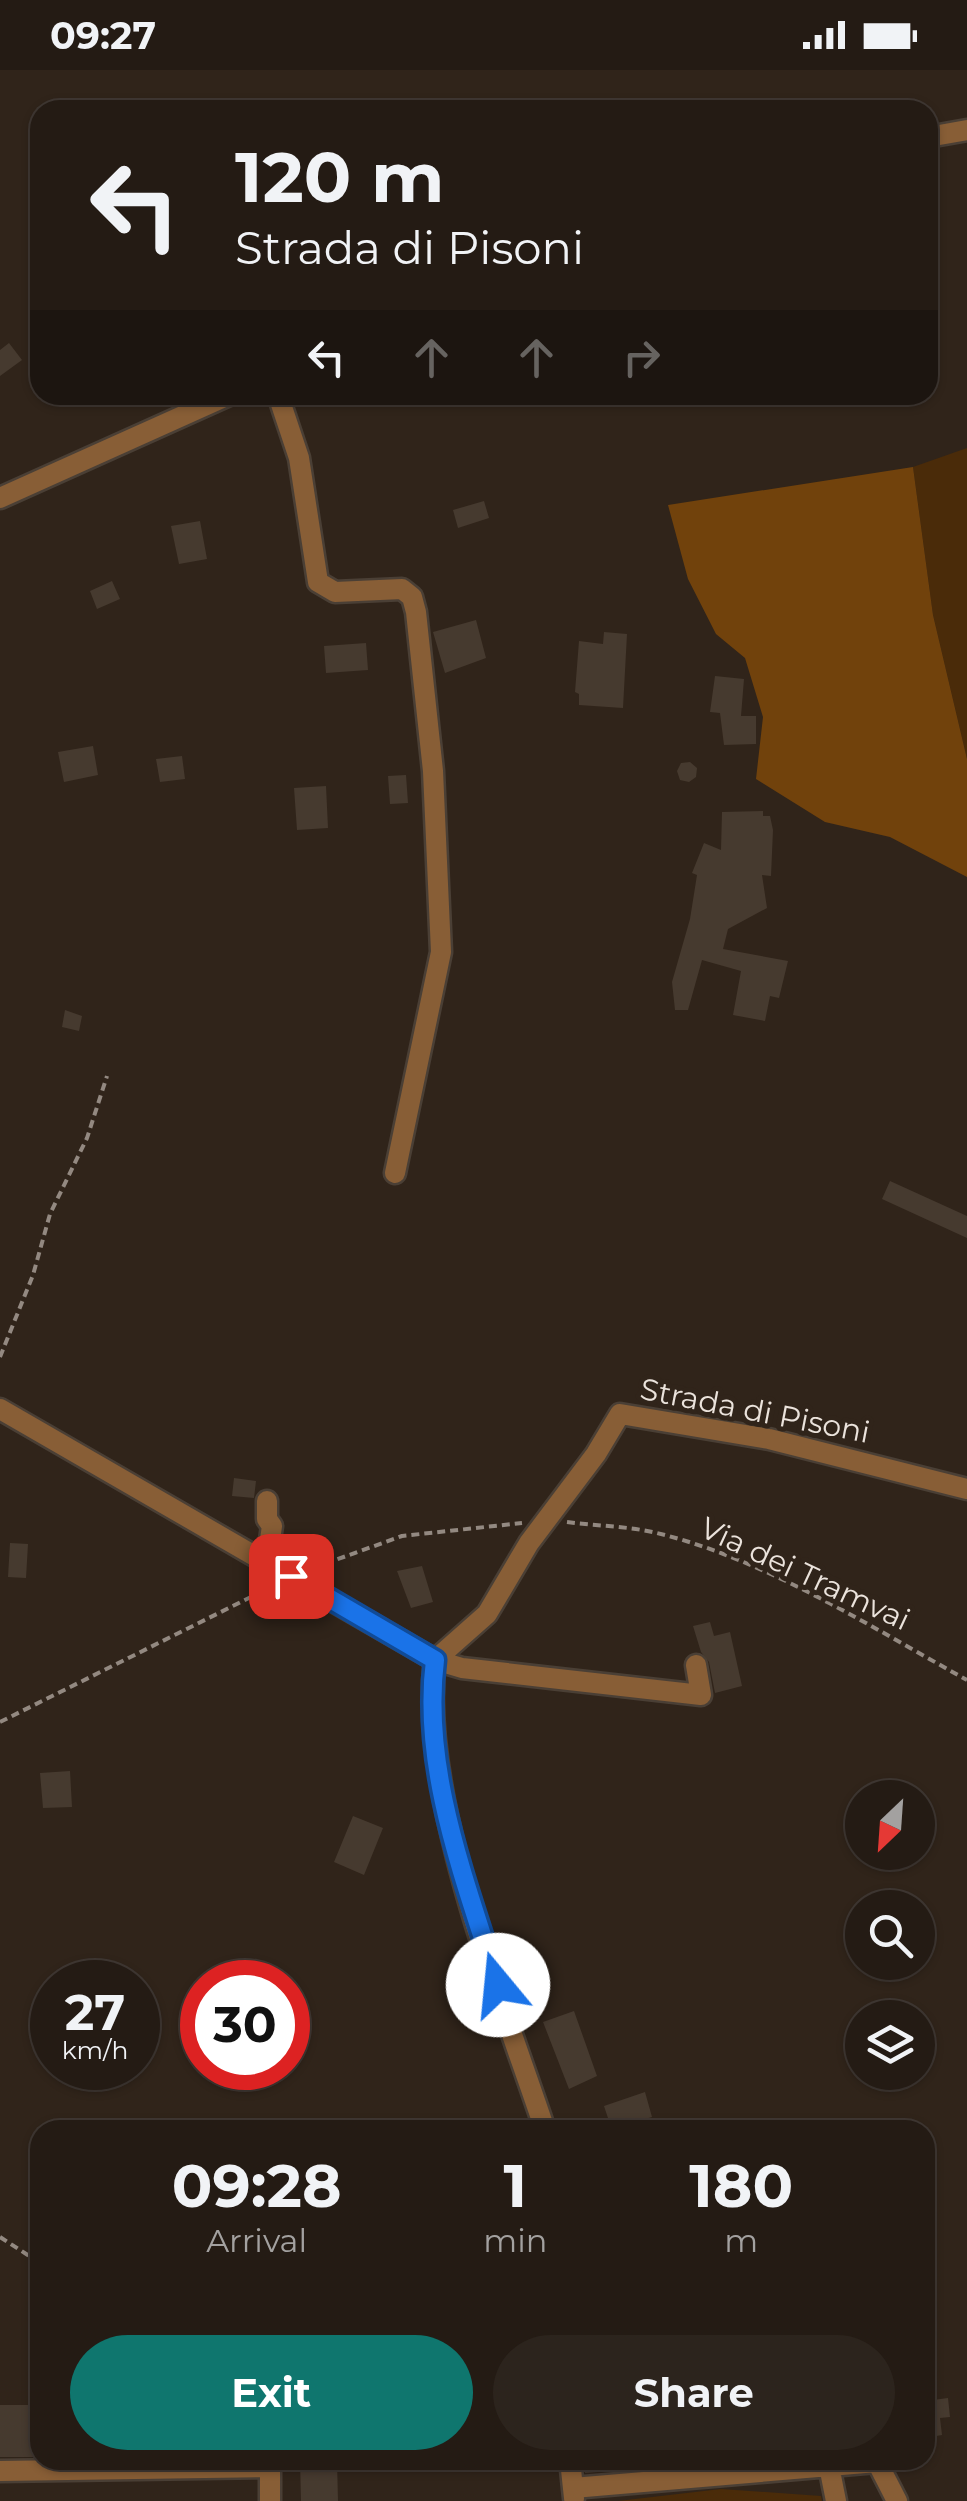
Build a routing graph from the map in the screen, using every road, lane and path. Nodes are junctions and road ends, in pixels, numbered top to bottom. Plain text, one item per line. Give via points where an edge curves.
1 (967, 130) edge
2 (938, 135) edge
3 (207, 405) edge
4 (281, 405) edge
5 (0, 498) edge
6 (108, 1076) dead end
7 (395, 1173) dead end
8 (0, 1357) edge
9 (0, 1409) edge
10 (967, 1489) edge
11 (267, 1501) dead end
12 (547, 1520) junction
13 (267, 1560) junction
14 (291, 1576) junction
15 (435, 1660) junction
16 (696, 1665) dead end
17 (967, 1680) edge
18 (0, 1722) edge
19 (543, 2120) edge
20 (0, 2237) edge
21 (30, 2256) edge
22 (54, 2470) edge
23 (270, 2470) edge
24 (793, 2470) edge
25 (831, 2470) edge
26 (881, 2470) edge
27 (0, 2471) edge
28 (573, 2494) edge
29 (270, 2501) edge
30 (836, 2501) edge
31 (897, 2501) edge

1 - 2 street
3 - 5 street
4 - 7 street via 299,458 318,582 335,592 402,589 416,612 442,952
6 - 8 path
9 - 13 street
10 - 12 street, Strada di Pisoni via 769,1439 620,1414
11 - 13 street
12 - 14 path, Via dei Tramvai via 402,1536
12 - 15 street, Strada di Pisoni via 487,1614
12 - 17 path, Via dei Tramvai via 653,1532 696,1544 842,1611
13 - 14 street
14 - 15 street
14 - 18 path, Via dei Tramvai
15 - 16 street via 701,1696
15 - 19 street via 432,1716 442,1788
20 - 21 path
22 - 27 street
23 - 29 street
24 - 28 street
25 - 30 street
26 - 31 street

